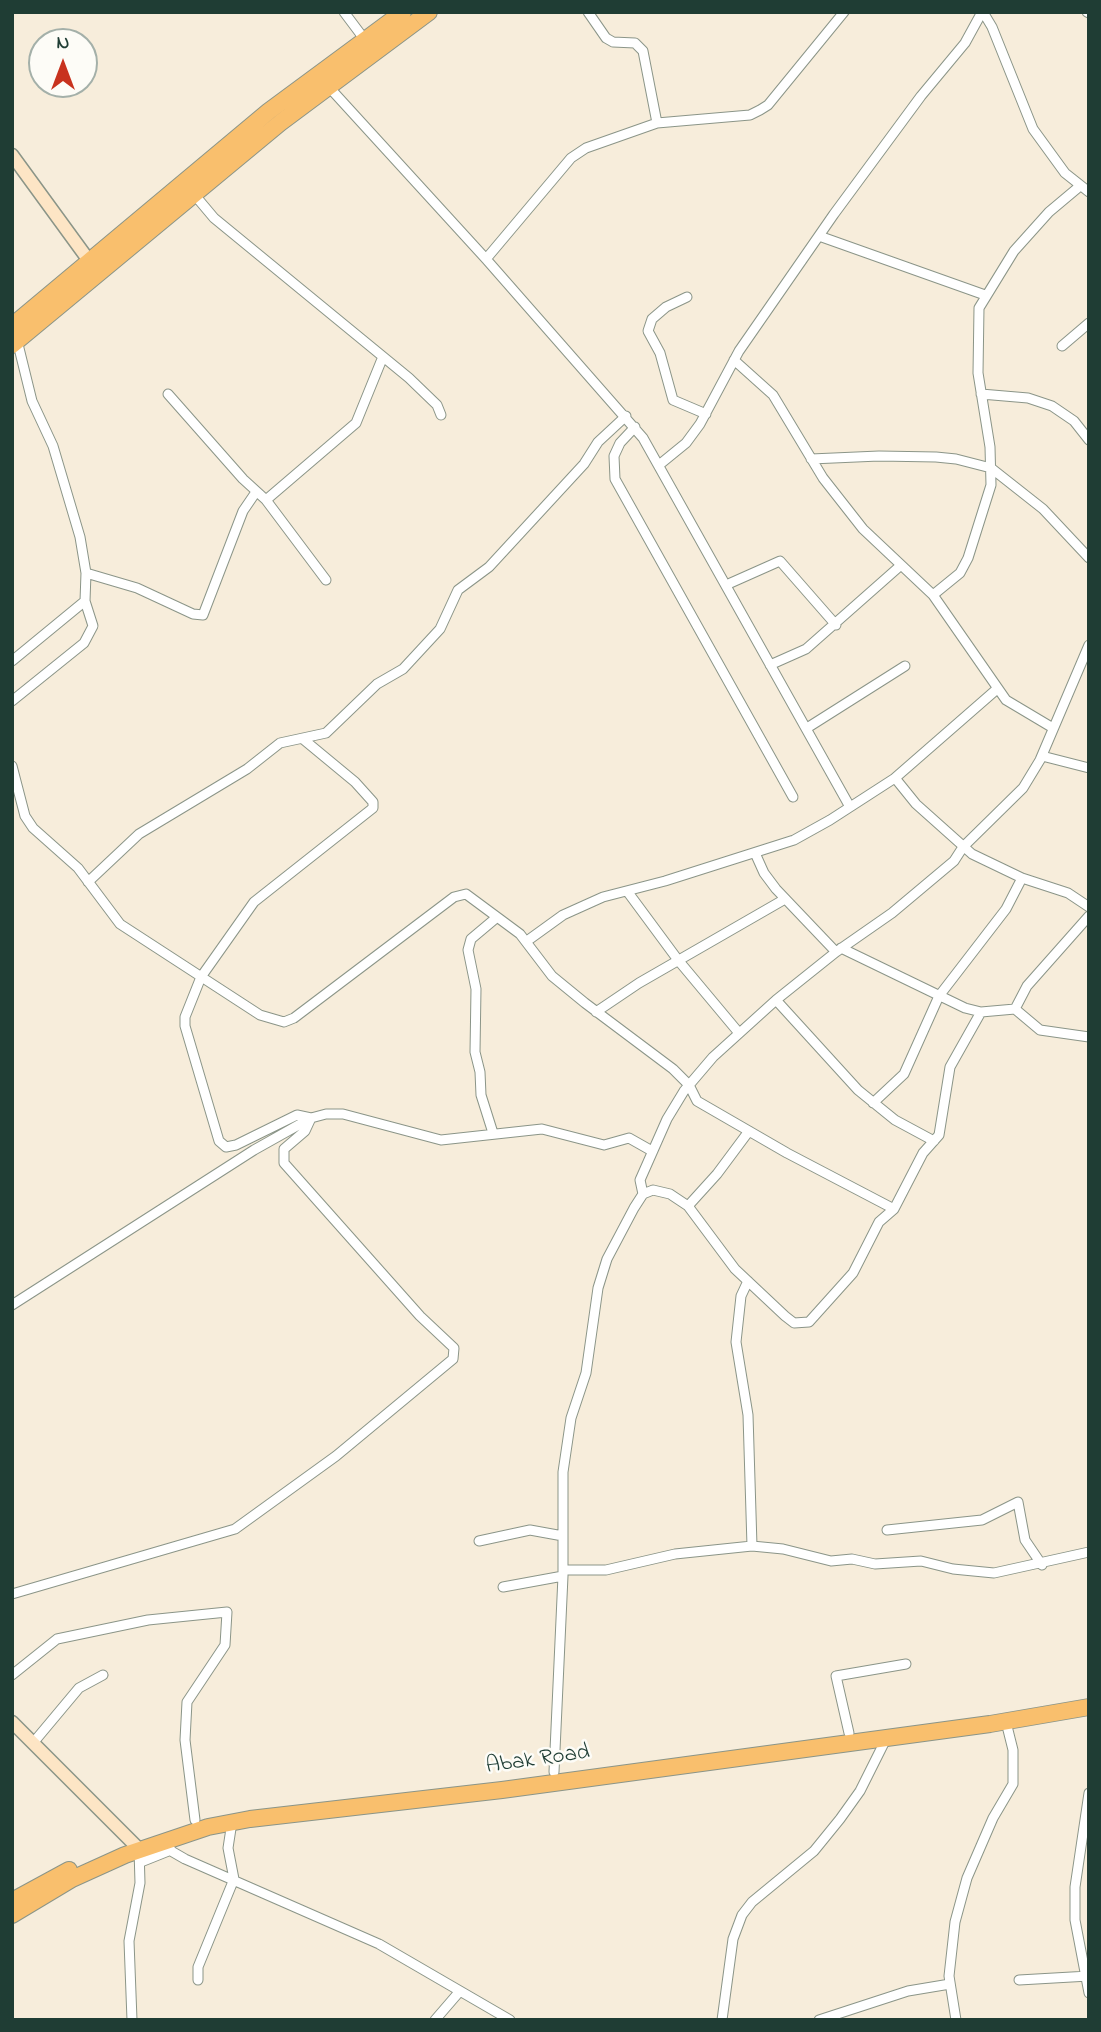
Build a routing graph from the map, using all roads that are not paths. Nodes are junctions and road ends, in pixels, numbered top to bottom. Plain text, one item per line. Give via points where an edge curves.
1 (344, 12) edge
2 (403, 12) edge
3 (429, 12) edge
4 (588, 12) edge
5 (844, 12) edge
6 (983, 12) edge
7 (365, 40) junction
8 (328, 86) junction
9 (657, 122) junction
10 (13, 156) edge
11 (1084, 189) edge
12 (190, 190) junction
13 (819, 236) junction
14 (486, 259) junction
15 (90, 262) junction
16 (985, 295) junction
17 (687, 297) dead end
18 (1089, 323) edge
19 (14, 337) edge
20 (1062, 346) dead end
21 (382, 359) junction
22 (734, 360) junction
23 (168, 394) dead end
24 (981, 394) junction
25 (706, 414) junction
26 (441, 415) dead end
27 (626, 416) junction
28 (635, 428) junction
29 (1089, 440) edge
30 (811, 459) junction
31 (659, 465) junction
32 (991, 468) junction
33 (256, 492) junction
34 (266, 500) junction
35 (1089, 558) edge
36 (900, 566) junction
37 (86, 573) junction
38 (326, 580) dead end
39 (726, 585) junction
40 (933, 595) junction
41 (85, 601) junction
42 (836, 625) junction
43 (1089, 645) edge
44 (12, 661) edge
45 (770, 665) junction
46 (905, 666) dead end
47 (997, 689) junction
48 (12, 701) edge
49 (807, 728) junction
50 (1054, 728) junction
51 (303, 739) junction
52 (1042, 756) junction
53 (12, 766) edge
54 (1089, 768) edge
55 (895, 778) junction
56 (793, 797) dead end
57 (850, 807) junction
58 (963, 847) junction
59 (755, 853) junction
60 (1022, 878) junction
61 (88, 882) junction
62 (627, 891) junction
63 (785, 899) junction
64 (1089, 907) edge
65 (1089, 916) edge
66 (496, 918) junction
67 (527, 941) junction
68 (839, 950) junction
69 (678, 960) junction
70 (201, 976) junction
71 (939, 996) junction
72 (776, 1000) junction
73 (1015, 1009) junction
74 (596, 1012) junction
75 (981, 1013) junction
76 (739, 1033) junction
77 (1089, 1037) edge
78 (689, 1085) junction
79 (873, 1103) junction
80 (311, 1118) junction
81 (749, 1131) junction
82 (493, 1133) junction
83 (934, 1141) junction
84 (652, 1151) junction
85 (643, 1194) junction
86 (688, 1206) junction
87 (894, 1209) junction
88 (748, 1280) junction
89 (12, 1305) edge
90 (887, 1530) dead end
91 (563, 1536) junction
92 (479, 1541) dead end
93 (752, 1546) junction
94 (1089, 1552) edge
95 (1042, 1565) junction
96 (564, 1573) junction
97 (503, 1587) dead end
98 (12, 1594) edge
99 (906, 1664) dead end
100 (12, 1675) edge
101 (103, 1675) dead end
102 (1089, 1696) edge
103 (1089, 1707) edge
104 (1006, 1722) junction
105 (12, 1723) edge
106 (849, 1737) junction
107 (887, 1737) junction
108 (33, 1743) junction
109 (554, 1772) junction
110 (1089, 1793) edge
111 (195, 1820) junction
112 (232, 1822) junction
113 (164, 1846) junction
114 (137, 1850) junction
115 (234, 1879) junction
116 (12, 1901) edge
117 (12, 1915) edge
118 (1087, 1976) edge
119 (198, 1980) dead end
120 (1019, 1980) dead end
121 (950, 1984) junction
122 (460, 1991) junction
123 (1089, 1993) edge
124 (132, 2020) edge
125 (435, 2020) edge
126 (510, 2020) edge
127 (722, 2020) edge
128 (819, 2020) edge
129 (956, 2020) edge

1 - 7 street
2 - 7 highway
3 - 8 highway
4 - 9 street via 613,42 635,43 643,51
5 - 9 street via 760,110 750,115
6 - 11 street via 1033,129
6 - 13 street via 965,43
7 - 12 highway via 270,111
8 - 12 highway
8 - 14 street
9 - 14 street via 586,148 571,159
10 - 15 street
11 - 16 street via 1049,212 1014,251
12 - 15 highway
12 - 19 highway
12 - 21 street via 214,218
13 - 16 street
13 - 22 street
14 - 27 street
15 - 19 highway
16 - 24 street via 979,308 976,348
17 - 25 street via 652,319 649,331 674,400
18 - 20 street
19 - 37 street via 32,401 53,446
21 - 26 street via 430,398
21 - 34 street via 356,423
22 - 25 street
22 - 30 street via 773,395
23 - 33 street
24 - 29 street via 1028,398 1052,406 1074,421
24 - 32 street
25 - 31 street via 686,443
27 - 28 street
27 - 51 street via 489,567 458,590 440,629 403,669 368,692 334,728
28 - 31 street
28 - 56 street via 614,457 615,479
30 - 32 street via 936,457
30 - 36 street via 863,529
31 - 39 street
32 - 35 street via 1043,509
32 - 40 street via 982,522 968,558 960,573
33 - 34 street
33 - 37 street via 243,511 204,615
34 - 38 street
36 - 40 street
36 - 42 street
37 - 41 street
39 - 42 street via 780,561
39 - 45 street
40 - 47 street
41 - 44 street
41 - 48 street via 93,626 88,638
42 - 45 street via 806,649
43 - 50 street
45 - 49 street
46 - 49 street
47 - 50 street via 1016,708
47 - 55 street
49 - 57 street
50 - 52 street
51 - 61 street via 280,743 237,776 139,834
51 - 70 street via 355,782 373,808 254,902
52 - 54 street
52 - 58 street via 1023,788
53 - 61 street via 29,822
55 - 57 street
55 - 58 street
57 - 59 street via 794,839
58 - 60 street
58 - 68 street via 954,861 911,898
59 - 62 street
59 - 63 street
60 - 64 street via 1068,893
60 - 71 street via 1006,909
61 - 70 street via 120,924
62 - 67 street via 563,915
62 - 69 street
63 - 68 street
63 - 69 street
65 - 73 street via 1027,986
66 - 67 street
66 - 70 street via 466,894 454,898 284,1022 260,1015
66 - 82 street via 471,939 468,950 476,989 475,1052
67 - 74 street via 552,976
68 - 71 street
68 - 72 street
69 - 74 street
69 - 76 street
70 - 80 street via 185,1026 219,1141 226,1147 236,1145 297,1115
71 - 75 street
71 - 79 street via 904,1074
72 - 76 street
72 - 79 street
73 - 75 street
73 - 77 street via 1040,1030
74 - 78 street
75 - 83 street via 950,1067 943,1125
76 - 78 street
78 - 81 street via 697,1101
78 - 84 street via 676,1101
79 - 83 street
80 - 82 street via 343,1114 441,1140
80 - 89 street
80 - 98 street via 305,1131 284,1149 284,1163 454,1348 453,1359 336,1456 235,1529
81 - 86 street
81 - 87 street
82 - 84 street via 542,1129 604,1145 629,1138
83 - 87 street
84 - 85 street via 640,1180
85 - 86 street via 662,1190
85 - 91 street via 607,1259 598,1288 586,1373 571,1418 563,1472
86 - 88 street
87 - 88 street via 879,1222 853,1273 809,1322 794,1323
88 - 93 street via 741,1296 736,1342 748,1415
90 - 95 street via 982,1520 1018,1502 1024,1540
91 - 92 street via 530,1530
91 - 96 street
93 - 95 street via 831,1562 921,1561 976,1573
93 - 96 street
94 - 95 street
96 - 97 street
96 - 109 street
99 - 106 street via 836,1676
100 - 111 street via 57,1639 148,1620 227,1612 226,1643 187,1702 185,1740
101 - 108 street via 72,1695
102 - 106 highway, Abak Road
103 - 104 highway, Abak Road
104 - 107 highway, Abak Road
104 - 121 street via 1013,1750 1013,1784 967,1878 955,1922
105 - 108 street
106 - 107 highway, Abak Road
106 - 109 highway, Abak Road
106 - 112 highway, Abak Road via 502,1790
107 - 127 street via 860,1791 814,1851 742,1915 733,1939
108 - 114 street
109 - 111 highway, Abak Road via 267,1806
110 - 118 street via 1075,1888 1075,1920
111 - 114 highway, Abak Road
112 - 113 highway, Abak Road
112 - 115 street via 228,1848
113 - 114 highway, Abak Road
113 - 115 street
114 - 116 highway, Abak Road via 67,1870
114 - 117 highway, Abak Road via 72,1879
114 - 124 street via 130,1941
115 - 119 street via 198,1967
115 - 122 street via 379,1944
118 - 120 street
118 - 123 street
121 - 128 street via 908,1991
121 - 129 street
122 - 125 street
122 - 126 street

